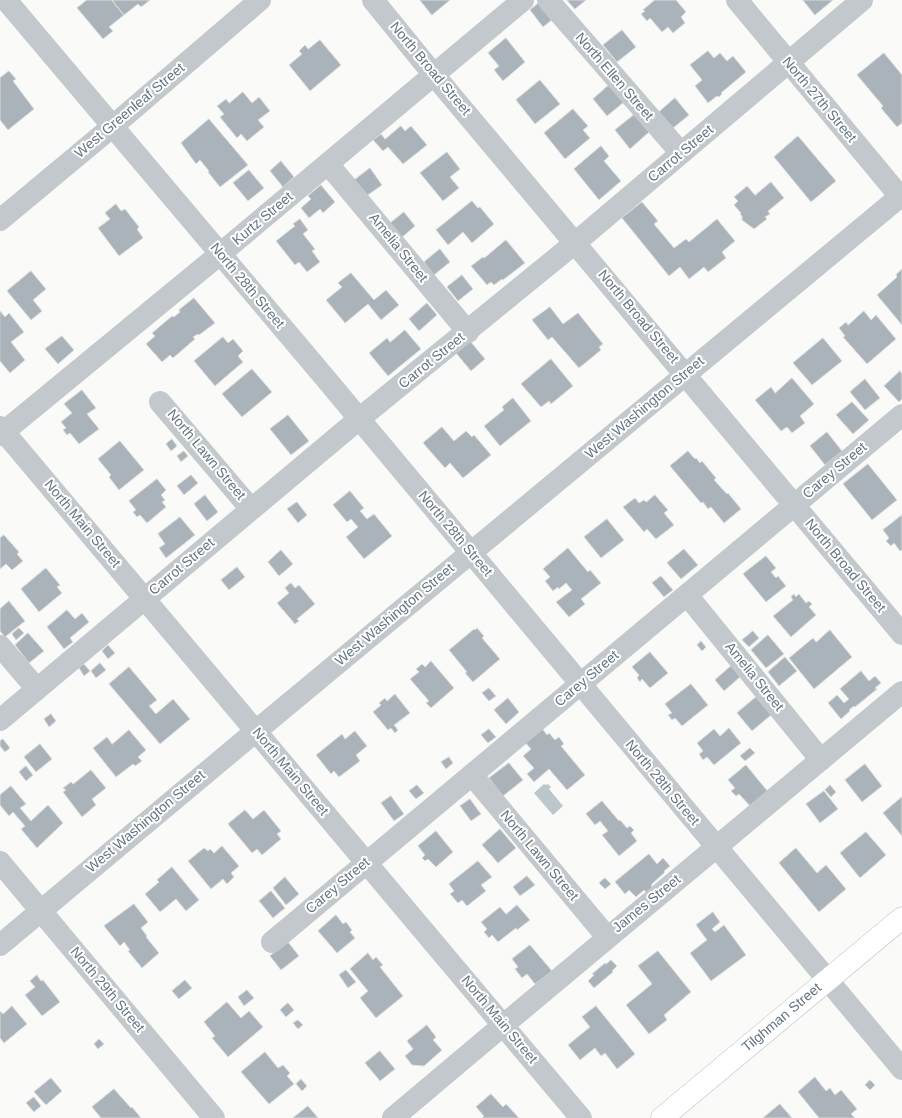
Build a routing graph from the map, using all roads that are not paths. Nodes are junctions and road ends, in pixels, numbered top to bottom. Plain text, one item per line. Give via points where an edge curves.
1 (6, 0) edge
2 (260, 0) edge
3 (373, 0) edge
4 (523, 0) edge
5 (548, 0) edge
6 (737, 0) edge
7 (862, 0) edge
8 (788, 63) junction
9 (434, 75) junction
10 (113, 126) junction
11 (681, 154) junction
12 (328, 164) junction
13 (901, 197) edge
14 (0, 220) edge
15 (576, 243) junction
16 (220, 254) junction
17 (468, 332) junction
18 (686, 374) junction
19 (160, 402) dead end
20 (902, 415) edge
21 (359, 419) junction
22 (1, 431) edge
23 (795, 505) junction
24 (251, 509) junction
25 (470, 553) junction
26 (687, 595) junction
27 (144, 598) junction
28 (902, 634) edge
29 (0, 646) edge
30 (580, 684) junction
31 (37, 689) junction
32 (902, 692) edge
33 (0, 720) edge
34 (256, 731) junction
35 (821, 760) junction
36 (472, 775) junction
37 (716, 848) junction
38 (0, 862) edge
39 (367, 863) junction
40 (41, 911) junction
41 (902, 918) edge
42 (607, 937) junction
43 (272, 942) dead end
44 (0, 945) edge
45 (827, 980) junction
46 (503, 1025) junction
47 (902, 1069) edge
48 (214, 1118) edge
49 (393, 1118) edge
50 (581, 1118) edge
51 (662, 1118) edge

1 - 10 street, North 28th Street
2 - 10 street, West Greenleaf Street
3 - 9 street, North Broad Street
4 - 9 street, Kurtz Street
5 - 11 street, North Ellen Street
6 - 8 street, North 27th Street
7 - 8 street, Carrot Street
8 - 11 street, Carrot Street
8 - 13 street, North 27th Street
9 - 12 street, Kurtz Street
9 - 15 street, North Broad Street
10 - 14 street, West Greenleaf Street
10 - 16 street, North 28th Street
11 - 15 street, Carrot Street
12 - 16 street, Kurtz Street
12 - 17 street, Amelia Street
13 - 18 street, West Washington Street
15 - 17 street, Carrot Street
15 - 18 street, North Broad Street
16 - 21 street, North 28th Street
16 - 22 street, Kurtz Street
17 - 21 street, Carrot Street
18 - 23 street, North Broad Street
18 - 25 street, West Washington Street
19 - 24 street, North Lawn Street
20 - 23 street, Carey Street
21 - 24 street, Carrot Street
21 - 25 street, North 28th Street
22 - 27 street, North Main Street
23 - 26 street, Carey Street
23 - 28 street, North Broad Street
24 - 27 street, Carrot Street
25 - 30 street, North 28th Street
25 - 34 street, West Washington Street
26 - 30 street, Carey Street
26 - 35 street, Amelia Street
27 - 31 street, Carrot Street
27 - 34 street, North Main Street
29 - 31 street
30 - 36 street, Carey Street
30 - 37 street, North 28th Street
31 - 33 street, Carrot Street
32 - 35 street, James Street
34 - 39 street, North Main Street
34 - 40 street, West Washington Street
35 - 37 street, James Street
36 - 39 street, Carey Street
36 - 42 street, North Lawn Street
37 - 42 street, James Street
37 - 45 street, North 28th Street
38 - 40 street, North 29th Street
39 - 43 street, Carey Street
39 - 46 street, North Main Street
40 - 44 street, West Washington Street
40 - 48 street, North 29th Street
41 - 45 main road, Tilghman Street
42 - 46 street, James Street
45 - 47 street, North 28th Street
45 - 51 main road, Tilghman Street
46 - 49 street, James Street
46 - 50 street, North Main Street

